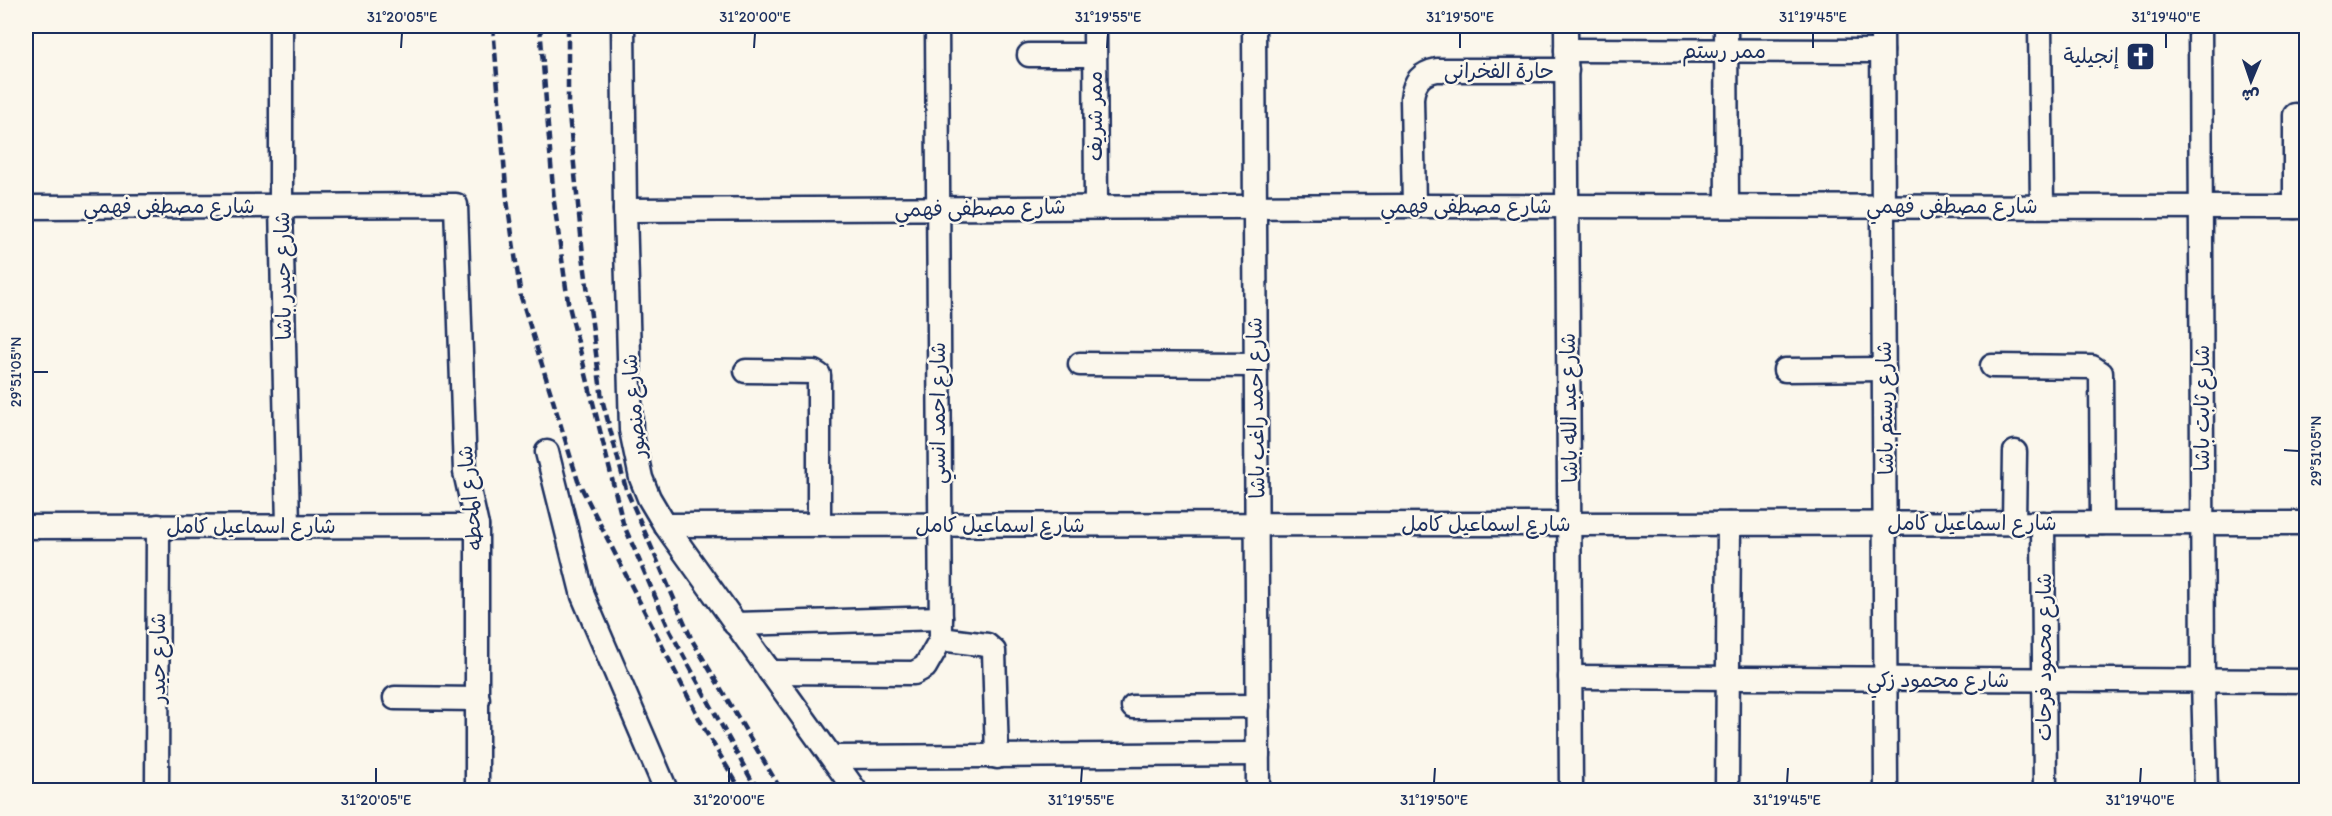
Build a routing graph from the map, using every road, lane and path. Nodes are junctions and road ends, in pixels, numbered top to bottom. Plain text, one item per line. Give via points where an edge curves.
1 (281, 26) edge
2 (623, 26) edge
3 (937, 26) edge
4 (1095, 26) edge
5 (1254, 26) edge
6 (1566, 26) edge
7 (1726, 26) edge
8 (1882, 26) edge
9 (2040, 26) edge
10 (2200, 26) edge
11 (1882, 51) junction
12 (1726, 52) junction
13 (1029, 55) dead end
14 (1095, 56) junction
15 (1566, 60) junction
16 (2295, 115) dead end
17 (456, 205) joint
18 (281, 206) junction
19 (1414, 206) junction
20 (1727, 206) junction
21 (1883, 206) junction
22 (2042, 206) junction
23 (2200, 206) junction
24 (26, 207) edge
25 (1095, 207) junction
26 (1255, 207) junction
27 (1567, 207) junction
28 (2301, 207) edge
29 (937, 209) junction
30 (625, 210) junction
31 (1080, 364) dead end
32 (1256, 365) junction
33 (1992, 366) dead end
34 (1884, 369) junction
35 (1785, 370) dead end
36 (746, 371) dead end
37 (547, 452) dead end
38 (2014, 453) dead end
39 (1886, 523) junction
40 (2014, 523) junction
41 (2043, 523) junction
42 (2102, 523) junction
43 (2203, 523) junction
44 (2307, 523) edge
45 (1257, 524) junction
46 (1570, 524) junction
47 (1729, 524) junction
48 (665, 525) junction
49 (819, 525) junction
50 (939, 525) junction
51 (26, 526) edge
52 (158, 526) junction
53 (288, 526) junction
54 (477, 526) junction
55 (735, 624) junction
56 (941, 629) junction
57 (770, 672) junction
58 (1570, 677) junction
59 (1728, 678) junction
60 (1886, 680) junction
61 (2044, 680) junction
62 (2203, 681) junction
63 (2307, 681) edge
64 (395, 698) dead end
65 (478, 699) junction
66 (1258, 706) junction
67 (1133, 707) dead end
68 (1258, 754) junction
69 (997, 756) junction
70 (832, 758) junction
71 (158, 790) edge
72 (477, 790) edge
73 (666, 790) edge
74 (855, 790) edge
75 (1258, 790) edge
76 (1571, 790) edge
77 (1727, 790) edge
78 (1886, 790) edge
79 (2045, 790) edge
80 (2206, 790) edge

1 - 18 street, شارع حيدر باشا
2 - 30 street, شارع منصور
3 - 29 street, شارع احمد انسي
4 - 14 street, ممر شريف
5 - 26 street, شارع احمد راغب باشا
6 - 15 street, شارع عبد الله باشا
7 - 12 street
8 - 11 street, شارع رستم باشا
9 - 22 street
10 - 23 street, شارع ثابت باشا
11 - 12 street, ممر رستم
11 - 21 street, شارع رستم باشا
12 - 15 street, ممر رستم
12 - 20 street
13 - 14 street
14 - 25 street, ممر شريف
15 - 19 street, حارة الفخرانى via 1437,70 1418,78 1412,98
15 - 27 street, شارع عبد الله باشا
16 - 28 street
17 - 18 street, شارع مصطفى فهمي
17 - 54 street, شارع المحطه via 465,472
18 - 24 street, شارع مصطفى فهمي
18 - 53 street, شارع حيدر باشا
19 - 26 street, شارع مصطفى فهمي
19 - 27 street, شارع مصطفى فهمي
20 - 21 street, شارع مصطفى فهمي
20 - 27 street, شارع مصطفى فهمي
21 - 22 street, شارع مصطفى فهمي
21 - 34 street, شارع رستم باشا
22 - 23 street, شارع مصطفى فهمي
23 - 28 street, شارع مصطفى فهمي
23 - 43 street, شارع ثابت باشا
25 - 26 street, شارع مصطفى فهمي
25 - 29 street, شارع مصطفى فهمي
26 - 32 street, شارع احمد راغب باشا
27 - 46 street, شارع عبد الله باشا
29 - 30 street, شارع مصطفى فهمي
29 - 50 street, شارع احمد انسي
30 - 48 street, شارع منصور via 631,430 641,478
31 - 32 street
32 - 45 street, شارع احمد راغب باشا
33 - 42 street via 2092,368 2101,373
34 - 35 street
34 - 39 street, شارع رستم باشا
36 - 49 street via 819,375
37 - 73 street via 583,596
38 - 40 street
39 - 40 street, شارع اسماعيل كامل
39 - 47 street, شارع اسماعيل كامل
39 - 60 street, شارع رستم باشا
40 - 41 street, شارع اسماعيل كامل
41 - 42 street, شارع اسماعيل كامل
41 - 61 street, شارع محمود فرحات
42 - 43 street, شارع اسماعيل كامل
43 - 44 street, شارع اسماعيل كامل
43 - 62 street, شارع ثابت باشا
45 - 46 street, شارع اسماعيل كامل
45 - 50 street, شارع اسماعيل كامل
45 - 66 street, شارع احمد راغب باشا
46 - 47 street, شارع اسماعيل كامل
46 - 58 street, شارع عبد الله باشا
47 - 59 street
48 - 49 street, شارع اسماعيل كامل
48 - 55 street, شارع منصور
49 - 50 street, شارع اسماعيل كامل
50 - 56 street, شارع احمد انسي
51 - 52 street, شارع اسماعيل كامل
52 - 53 street, شارع اسماعيل كامل
52 - 71 street, شارع حيدر
53 - 54 street, شارع اسماعيل كامل
54 - 65 street, شارع المحطه
55 - 56 street
55 - 57 street, شارع منصور
56 - 57 street via 925,667 914,673
56 - 69 street via 994,651
57 - 70 street, شارع منصور
58 - 59 street, شارع محمود زكي
58 - 76 street, شارع عبد الله باشا
59 - 60 street, شارع محمود زكي
59 - 77 street
60 - 61 street, شارع محمود زكي
60 - 78 street, شارع رستم باشا
61 - 62 street, شارع محمود زكي
61 - 79 street, شارع محمود فرحات
62 - 63 street, شارع محمود زكي
62 - 80 street, شارع ثابت باشا
64 - 65 street
65 - 72 street, شارع المحطه
66 - 67 street
66 - 68 street, شارع احمد راغب باشا
68 - 69 street
68 - 75 street, شارع احمد راغب باشا
69 - 70 street
70 - 74 street, شارع منصور

